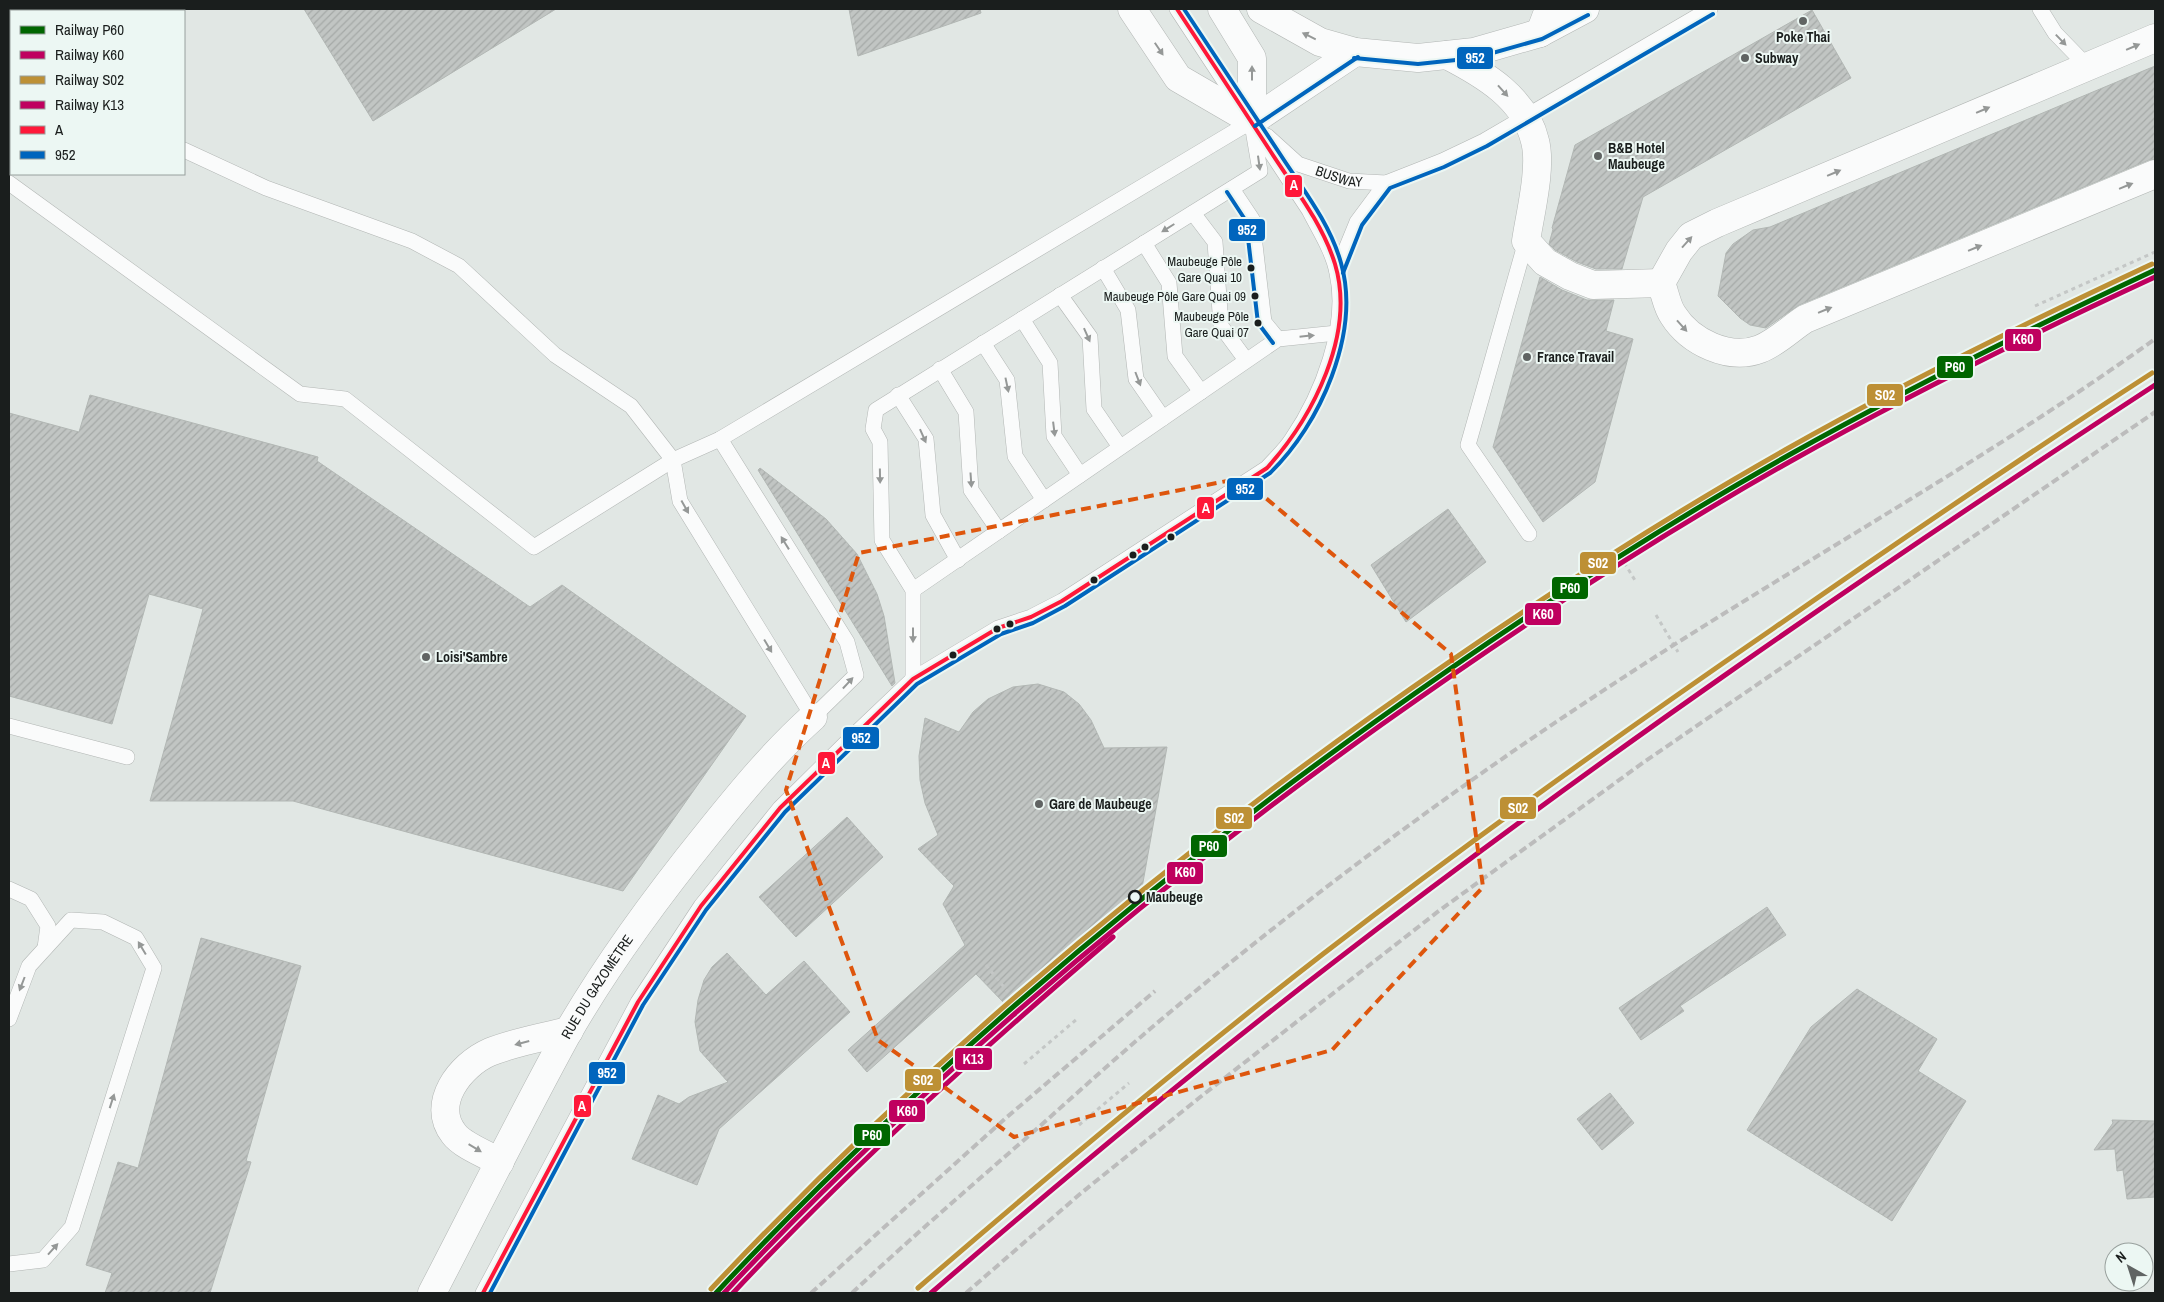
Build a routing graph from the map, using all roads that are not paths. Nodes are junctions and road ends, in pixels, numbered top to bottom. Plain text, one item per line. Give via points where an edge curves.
1 (1132, 9) edge
2 (1177, 9) edge
3 (1222, 9) edge
4 (1261, 9) edge
5 (1585, 9) edge
6 (1710, 9) edge
7 (2040, 9) edge
8 (1545, 21) edge
9 (2155, 38) edge
10 (1355, 52) junction
11 (1448, 55) junction
12 (2087, 66) junction
13 (1526, 117) junction
14 (1252, 121) junction
15 (185, 150) edge
16 (2155, 174) edge
17 (9, 182) edge
18 (1386, 182) junction
19 (1232, 189) junction
20 (1193, 213) junction
21 (1526, 241) junction
22 (1144, 243) junction
23 (1103, 268) junction
24 (1337, 271) junction
25 (1661, 283) junction
26 (1060, 295) junction
27 (1022, 319) junction
28 (1337, 332) junction
29 (1278, 339) junction
30 (983, 343) junction
31 (1246, 360) junction
32 (940, 369) junction
33 (1201, 392) junction
34 (898, 395) junction
35 (1163, 418) junction
36 (720, 439) junction
37 (1120, 447) junction
38 (673, 460) junction
39 (1080, 475) junction
40 (1044, 500) junction
41 (999, 531) junction
42 (1529, 534) dead end
43 (958, 560) junction
44 (913, 590) junction
45 (913, 679) junction
46 (813, 717) junction
47 (9, 726) edge
48 (127, 756) dead end
49 (9, 889) edge
50 (45, 948) junction
51 (9, 1019) edge
52 (569, 1031) junction
53 (500, 1162) junction
54 (9, 1264) edge
55 (432, 1293) edge
56 (483, 1293) edge

1 -> 14 street via 1178,78
2 - 14 lane, BUSWAY
14 -> 3 street via 1252,58
10 -> 4 street via 1320,42
5 - 8 street
6 - 13 lane, BUSWAY
7 -> 12 lane via 2055,33
8 - 11 street via 1474,52
12 -> 9 street
10 - 11 street via 1418,58
10 - 14 street
11 -> 13 street via 1499,85
25 -> 12 street via 1679,251 1692,236 1716,223
13 - 18 lane, BUSWAY via 1442,162
13 - 21 street via 1536,143 1536,171
14 - 18 lane, BUSWAY via 1298,164 1349,181
14 -> 19 lane via 1260,171
14 - 24 lane, BUSWAY via 1309,210
14 - 36 lane
15 - 38 lane via 266,188 412,241 459,266 555,355 631,406
25 -> 16 street via 1672,315 1689,334 1715,348 1733,353 1760,349 1805,319
17 - 38 lane via 300,394 345,399 534,546
18 - 24 lane, BUSWAY via 1357,222
19 - 20 lane
19 - 29 lane via 1252,219 1264,322
20 -> 22 lane
20 - 31 lane via 1215,242 1221,326
21 - 25 street via 1544,262 1593,284
21 - 42 lane via 1468,445
22 - 23 lane
22 - 33 lane via 1169,283 1175,356
23 - 26 lane
23 -> 35 lane via 1128,310 1136,379
24 - 28 lane, BUSWAY via 1342,298
26 - 27 lane
26 -> 37 lane via 1090,336 1094,409
27 - 30 lane
27 -> 39 lane via 1050,362 1054,436
29 -> 28 lane
28 - 45 lane, BUSWAY via 1312,405 1291,441 1267,468 1062,601 998,628
29 - 31 lane
30 - 32 lane
30 -> 40 lane via 1007,380 1015,456
31 - 33 lane
32 - 34 lane
32 -> 41 lane via 966,412 971,490
33 - 35 lane
34 -> 43 lane via 926,439 934,515
34 -> 44 lane via 876,410 873,429 880,442 882,540
35 - 37 lane
36 - 38 lane
46 -> 36 lane via 856,675 847,642
37 - 39 lane
38 -> 46 lane via 680,500
39 - 40 lane
40 - 41 lane
41 - 43 lane
43 - 44 lane
44 -> 45 lane
45 - 56 lane, BUSWAY via 780,808 701,906 638,1002
46 - 52 street, RUE DU GAZOMÈTRE via 768,760 657,896
47 - 48 lane
49 - 50 lane via 31,900 48,926
50 -> 51 lane via 29,966
54 -> 50 lane via 43,1260 72,1228 154,968 136,938 103,922 70,920
52 - 53 street, RUE DU GAZOMÈTRE
52 -> 53 street via 490,1052 455,1078 445,1103 445,1120 455,1136
53 - 55 street, RUE DU GAZOMÈTRE

